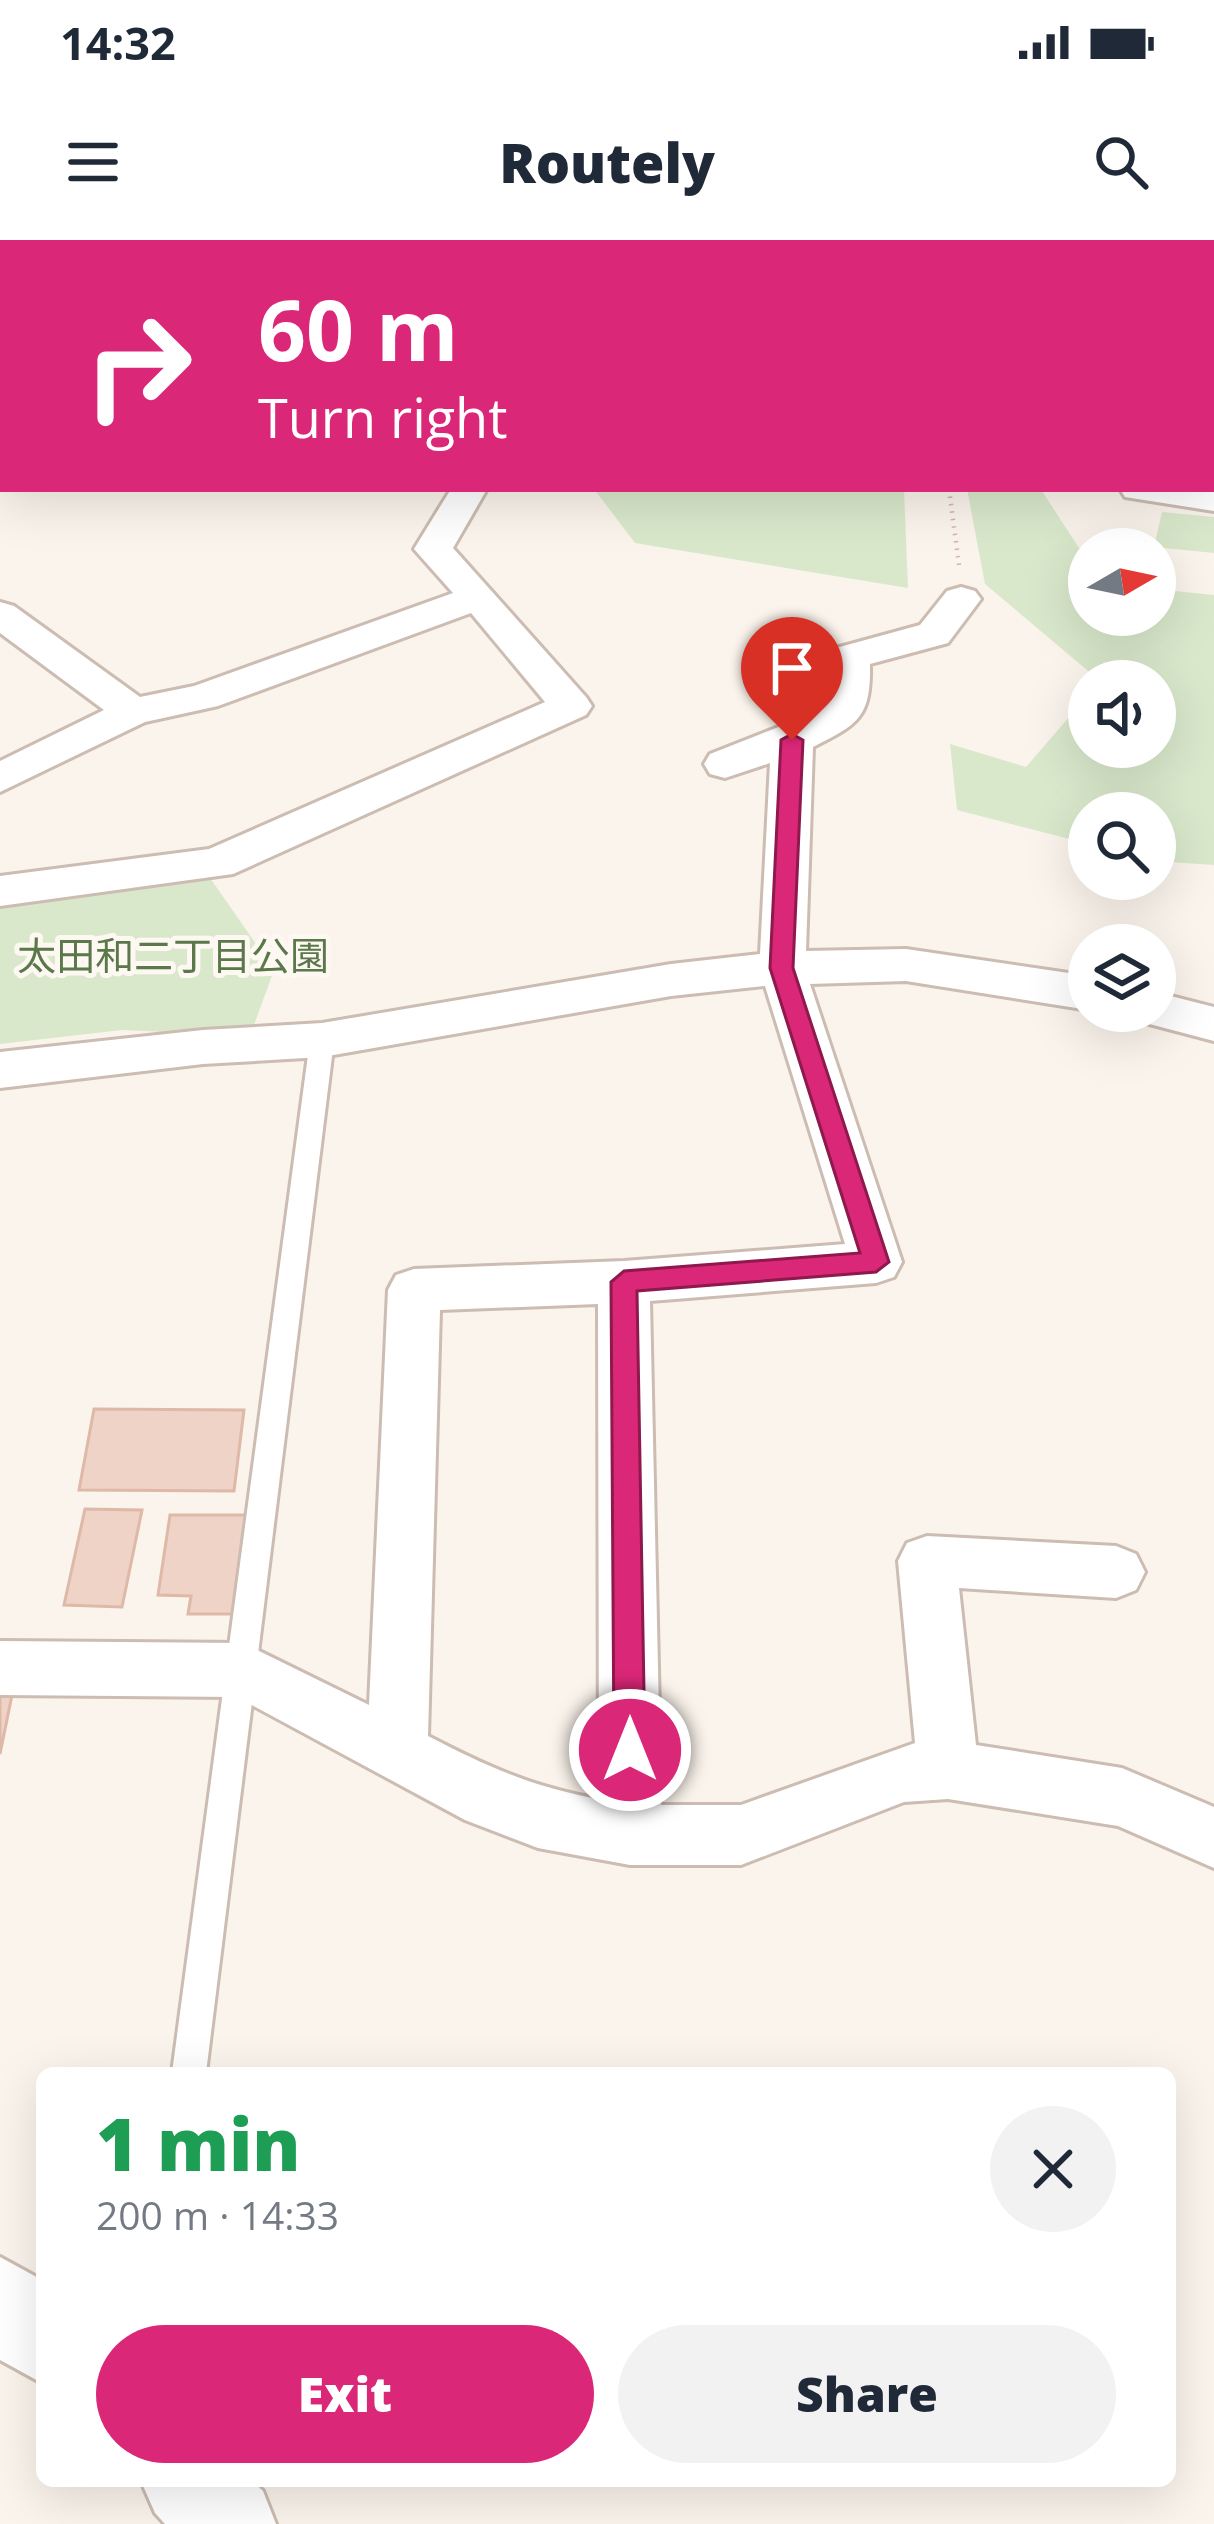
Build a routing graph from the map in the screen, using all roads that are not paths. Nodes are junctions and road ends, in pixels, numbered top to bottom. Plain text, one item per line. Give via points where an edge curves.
1 (467, 492) edge
2 (1159, 492) edge
3 (1214, 500) edge
4 (478, 596) junction
5 (961, 599) road end
6 (0, 614) edge
7 (133, 712) junction
8 (792, 740) junction
9 (725, 764) dead end
10 (0, 778) edge
11 (9, 879) edge
12 (782, 968) junction
13 (1068, 990) edge
14 (1176, 1014) edge
15 (1214, 1024) edge
16 (322, 1040) junction
17 (0, 1070) edge
18 (624, 1282) junction
19 (1116, 1572) dead end
20 (0, 1669) edge
21 (243, 1670) junction
22 (397, 1751) junction
23 (948, 1770) junction
24 (630, 1835) junction
25 (1214, 1838) edge
26 (190, 2067) edge
27 (0, 2301) edge
28 (36, 2334) edge
29 (193, 2487) edge
30 (230, 2524) edge

1 - 4 street via 433,549
2 - 3 street
4 - 7 street via 204,697
4 - 11 street via 571,706 217,862
5 - 8 street via 934,634 850,657 850,702 832,721
6 - 7 street
7 - 10 street
8 - 9 street
8 - 12 street
12 - 13 street via 906,965
12 - 16 street
12 - 18 street via 876,1262
14 - 15 street
16 - 17 street
16 - 21 lane
18 - 22 street via 414,1290
18 - 24 street
19 - 23 street via 927,1561
20 - 21 street
21 - 22 street
21 - 26 lane
22 - 24 street via 538,1818
23 - 24 street via 904,1773 741,1835
23 - 25 street via 1122,1797
27 - 28 street
29 - 30 street

